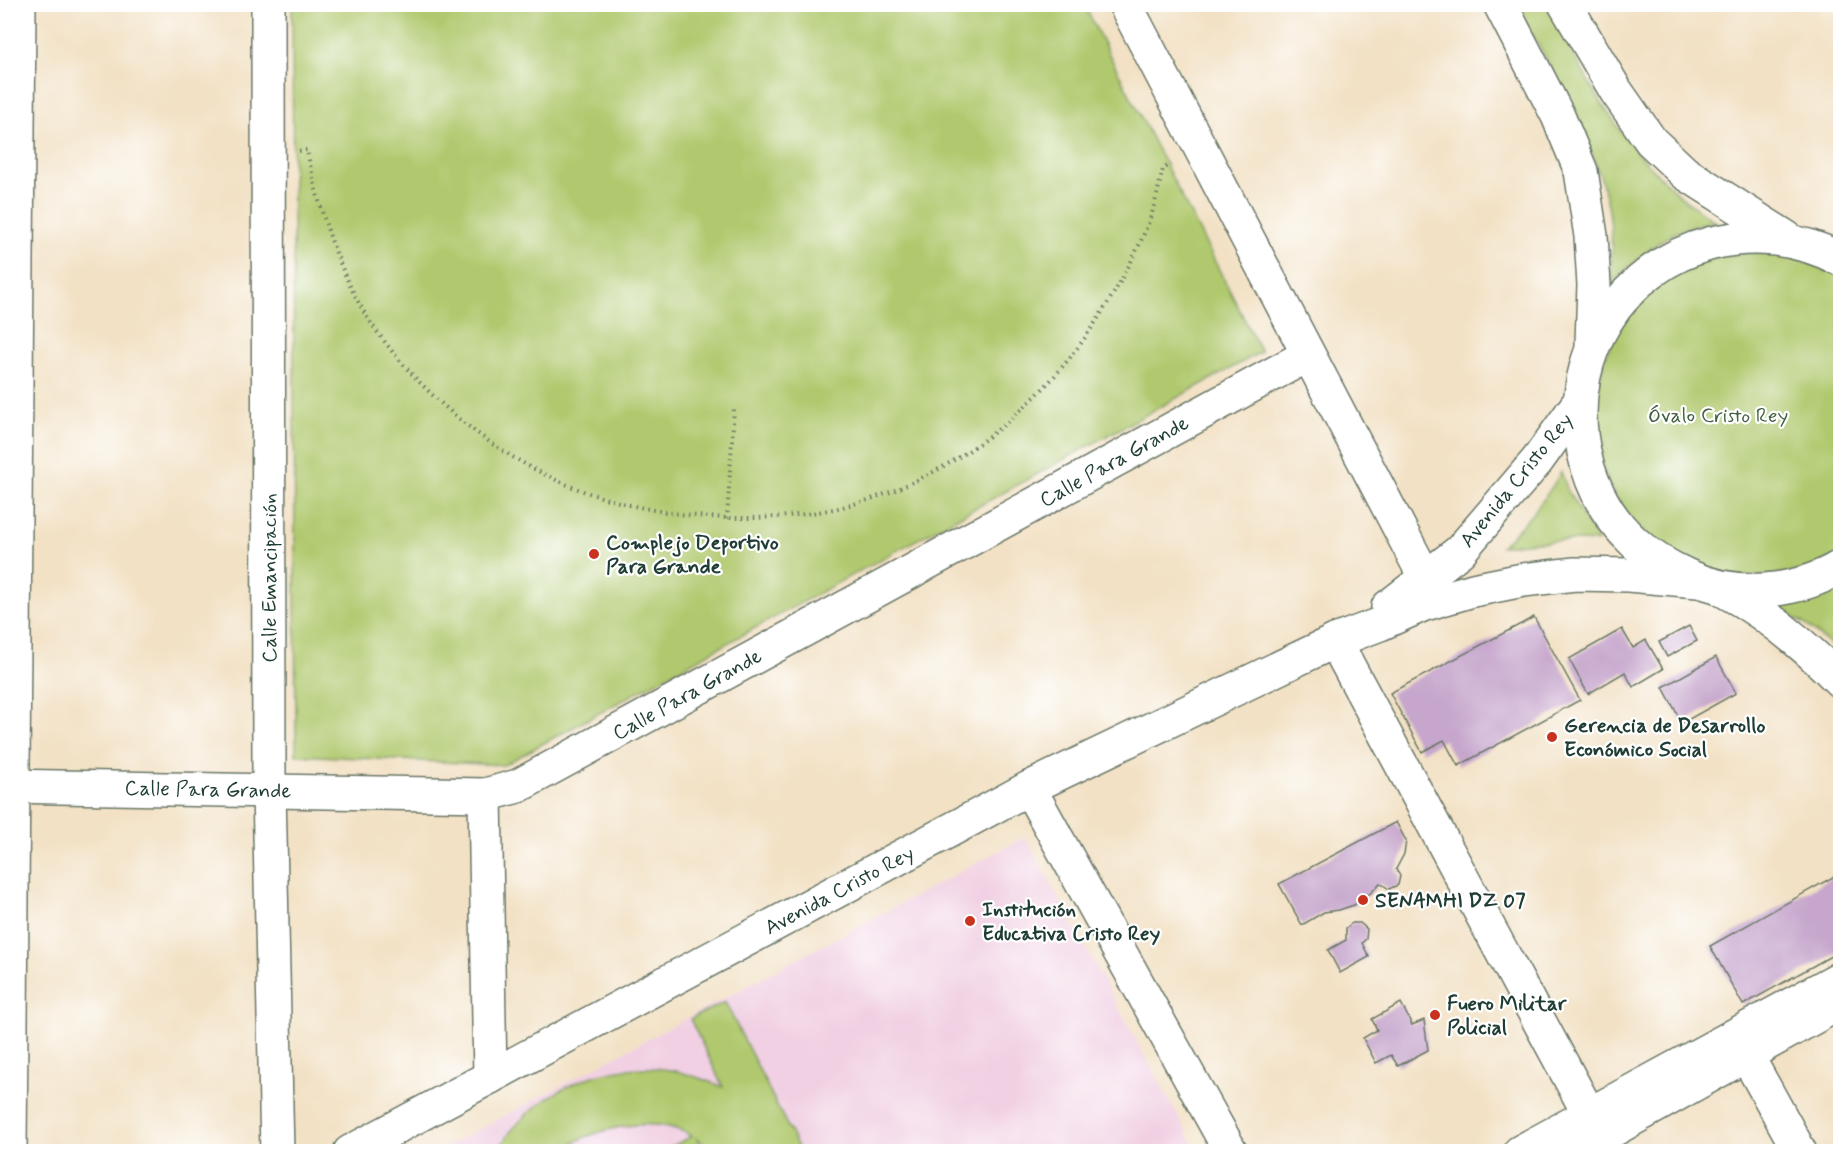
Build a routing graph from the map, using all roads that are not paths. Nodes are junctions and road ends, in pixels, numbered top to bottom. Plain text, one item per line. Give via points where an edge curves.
1 (19, 4) edge
2 (268, 4) edge
3 (1125, 4) edge
4 (1500, 4) edge
5 (1565, 4) edge
6 (1791, 240) junction
7 (1835, 253) edge
8 (11, 293) edge
9 (1592, 349) junction
10 (1308, 355) junction
11 (1580, 401) junction
12 (1840, 567) edge
13 (1426, 579) junction
14 (1708, 584) junction
15 (1335, 641) junction
16 (1840, 681) edge
17 (9, 786) edge
18 (1029, 788) junction
19 (269, 790) junction
20 (485, 795) junction
21 (1840, 978) edge
22 (1840, 1003) edge
23 (1747, 1056) junction
24 (490, 1077) junction
25 (1589, 1114) junction
26 (10, 1152) edge
27 (277, 1152) edge
28 (350, 1152) edge
29 (1231, 1152) edge
30 (1520, 1152) edge
31 (1574, 1152) edge
32 (1800, 1152) edge

1 - 8 main road
2 - 19 main road, Calle Emancipación
3 - 10 main road
4 - 9 main road via 1558,116 1581,171 1591,236
5 - 6 main road via 1616,91 1651,141 1685,173
6 - 7 main road
6 - 9 main road via 1730,238 1672,258 1624,296 1605,321
8 - 17 main road
9 - 11 main road
10 - 13 main road
10 - 20 main road, Calle Para Grande via 518,786
11 - 13 main road, Avenida Cristo Rey via 1492,515 1460,551
11 - 14 main road via 1581,440 1588,468 1609,512 1633,542 1664,565
12 - 14 main road via 1803,584 1774,589 1744,590
13 - 15 main road, Avenida Cristo Rey
14 - 15 main road, Avenida Cristo Rey via 1628,575 1575,574 1523,580 1422,605
14 - 16 main road via 1744,601 1814,654
15 - 18 main road, Avenida Cristo Rey
15 - 25 main road
17 - 19 main road, Calle Para Grande
17 - 26 main road
18 - 24 main road, Avenida Cristo Rey
18 - 29 main road
19 - 20 main road, Calle Para Grande
19 - 27 main road, Calle Emancipación
20 - 24 main road
21 - 25 main road
22 - 23 main road
23 - 31 main road
23 - 32 main road
24 - 28 main road, Avenida Cristo Rey
25 - 30 main road

